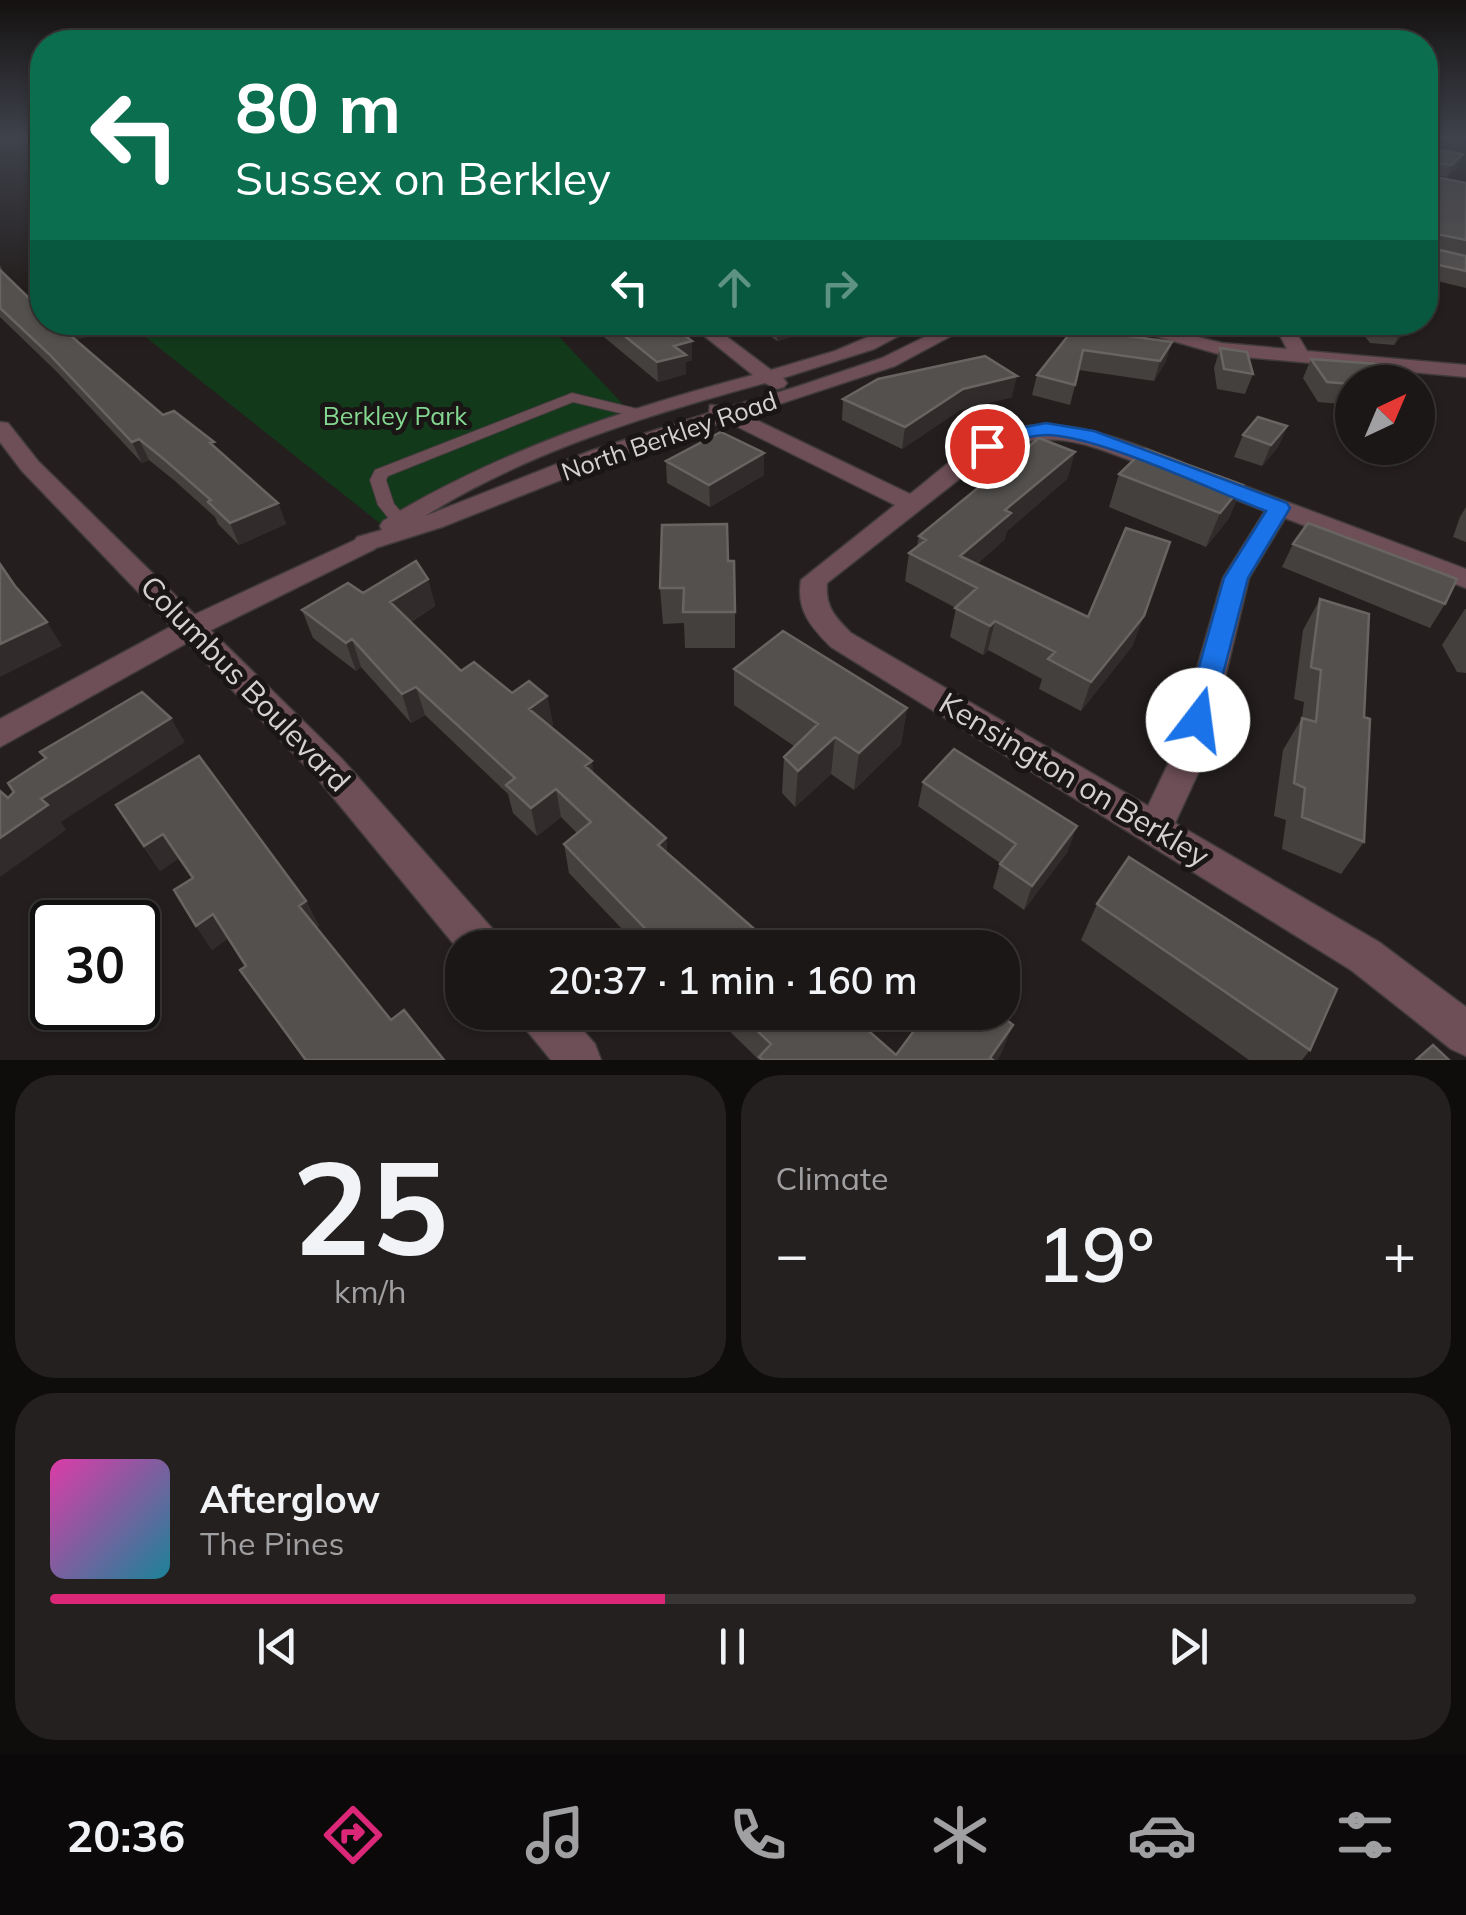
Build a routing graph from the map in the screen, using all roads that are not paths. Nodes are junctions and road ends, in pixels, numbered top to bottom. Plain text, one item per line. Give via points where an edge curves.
1 (713, 335) edge
2 (888, 335) edge
3 (947, 335) edge
4 (1164, 335) edge
5 (1289, 335) edge
6 (1301, 357) junction
7 (1466, 372) edge
8 (768, 376) junction
9 (793, 395) junction
10 (698, 396) junction
11 (642, 414) junction
12 (724, 414) junction
13 (0, 428) edge
14 (910, 503) junction
15 (1279, 508) junction
16 (400, 520) junction
17 (366, 543) junction
18 (1466, 579) edge
19 (192, 627) junction
20 (0, 734) edge
21 (1155, 828) junction
22 (468, 930) edge
23 (554, 1030) edge
24 (1466, 1034) edge
25 (580, 1060) edge

1 - 8 street
2 - 8 street, North Berkley Road
3 - 9 street, North Berkley Road
4 - 6 street via 1222,350
5 - 6 street
6 - 7 street
8 - 9 street
8 - 10 street, North Berkley Road
9 - 12 street, North Berkley Road
10 - 11 street, North Berkley Road
10 - 12 street
11 - 16 street, North Berkley Road via 535,453
11 - 16 lane via 572,397 381,473 386,505
12 - 14 street
12 - 17 street, North Berkley Road via 628,445 431,525
13 - 19 street, Columbus Boulevard
14 - 15 street via 987,446 1046,429 1114,444
14 - 21 street, Kensington on Berkley via 814,580 810,598 816,614 841,640
15 - 18 street
15 - 21 street via 1236,578 1189,756
16 - 17 street, North Berkley Road
17 - 19 street, North Berkley Road
19 - 20 street, North Berkley Road
19 - 22 street, Columbus Boulevard via 330,769
21 - 24 street, Kensington on Berkley via 1365,956
23 - 25 street

